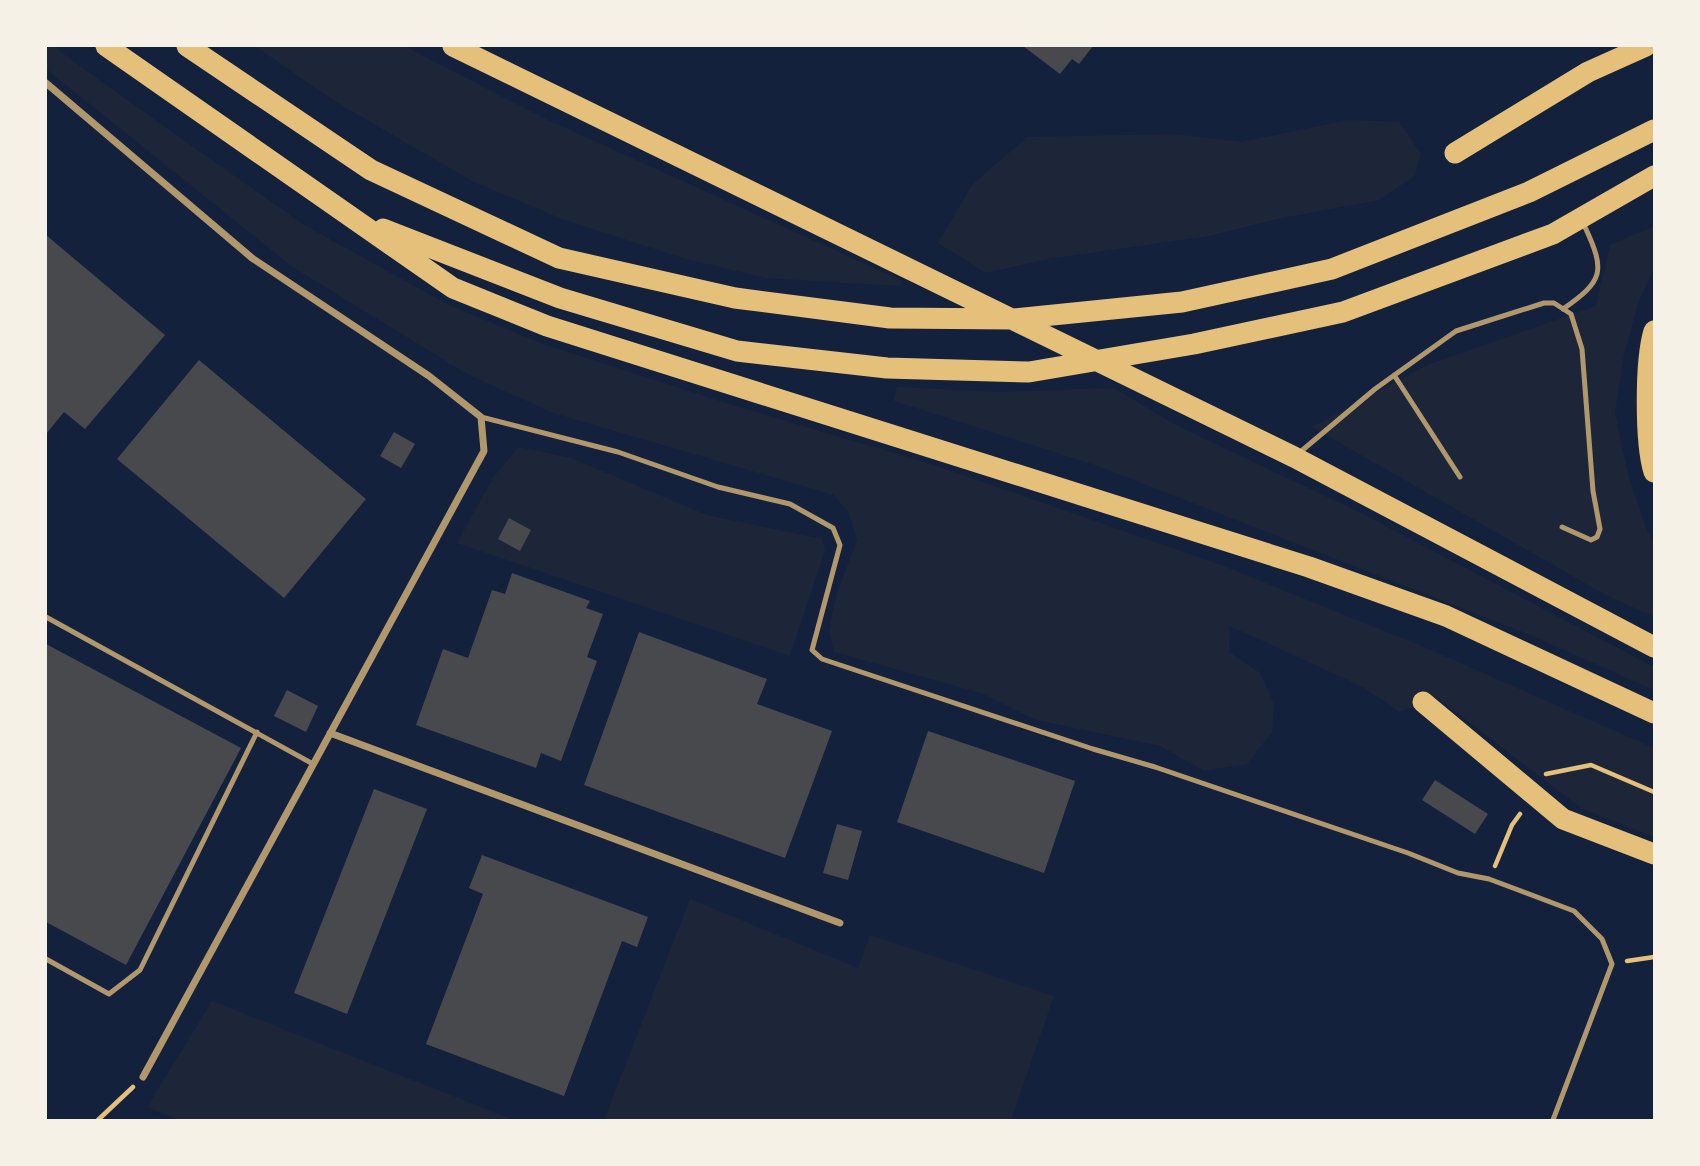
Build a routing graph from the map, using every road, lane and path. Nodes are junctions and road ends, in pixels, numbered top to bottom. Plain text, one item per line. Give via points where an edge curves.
1 (106, 46) edge
2 (187, 46) edge
3 (453, 46) edge
4 (1646, 46) edge
5 (46, 83) edge
6 (1654, 130) edge
7 (1455, 153) dead end
8 (1654, 176) edge
9 (349, 216) junction
10 (1585, 227) dead end
11 (1563, 309) junction
12 (1654, 331) edge
13 (1394, 375) junction
14 (481, 417) junction
15 (1294, 457) junction
16 (1654, 472) edge
17 (1460, 477) dead end
18 (1562, 527) dead end
19 (46, 617) edge
20 (1654, 647) edge
21 (1423, 702) dead end
22 (1654, 713) edge
23 (257, 732) junction
24 (330, 733) junction
25 (313, 764) junction
26 (1547, 772) dead end
27 (1654, 792) edge
28 (1512, 825) dead end
29 (1654, 854) edge
30 (1489, 879) junction
31 (840, 923) dead end
32 (1654, 957) edge
33 (46, 959) edge
34 (1612, 964) junction
35 (143, 1077) joint
36 (98, 1121) edge
37 (1553, 1121) edge

1 - 9 highway
2 - 6 highway via 371,170 559,258 735,298 890,318 1014,319 1182,302 1332,269 1529,192
3 - 15 highway
4 - 7 highway via 1588,72
5 - 14 street via 252,258 429,376
8 - 9 highway via 1553,234 1343,312 1194,345 1029,372 887,368 737,351 560,298
9 - 22 highway via 453,288 547,326 1309,567 1446,616
10 - 11 lane via 1600,265 1584,294
11 - 13 lane via 1544,303 1456,331
11 - 18 lane via 1571,314 1582,349 1600,529 1591,540
12 - 16 highway via 1647,399
13 - 15 lane
13 - 17 lane
14 - 24 street via 484,451
14 - 30 lane via 790,504 833,528 839,545 812,650 822,659 1155,767 1458,873
15 - 20 highway
19 - 23 lane
21 - 29 highway via 1563,818
23 - 25 lane
23 - 33 lane via 140,970 109,994
24 - 25 street
24 - 31 street
25 - 35 street
26 - 27 path via 1591,765
28 - 30 path
30 - 34 lane via 1574,911 1602,939
32 - 34 path
34 - 37 lane
35 - 36 path

